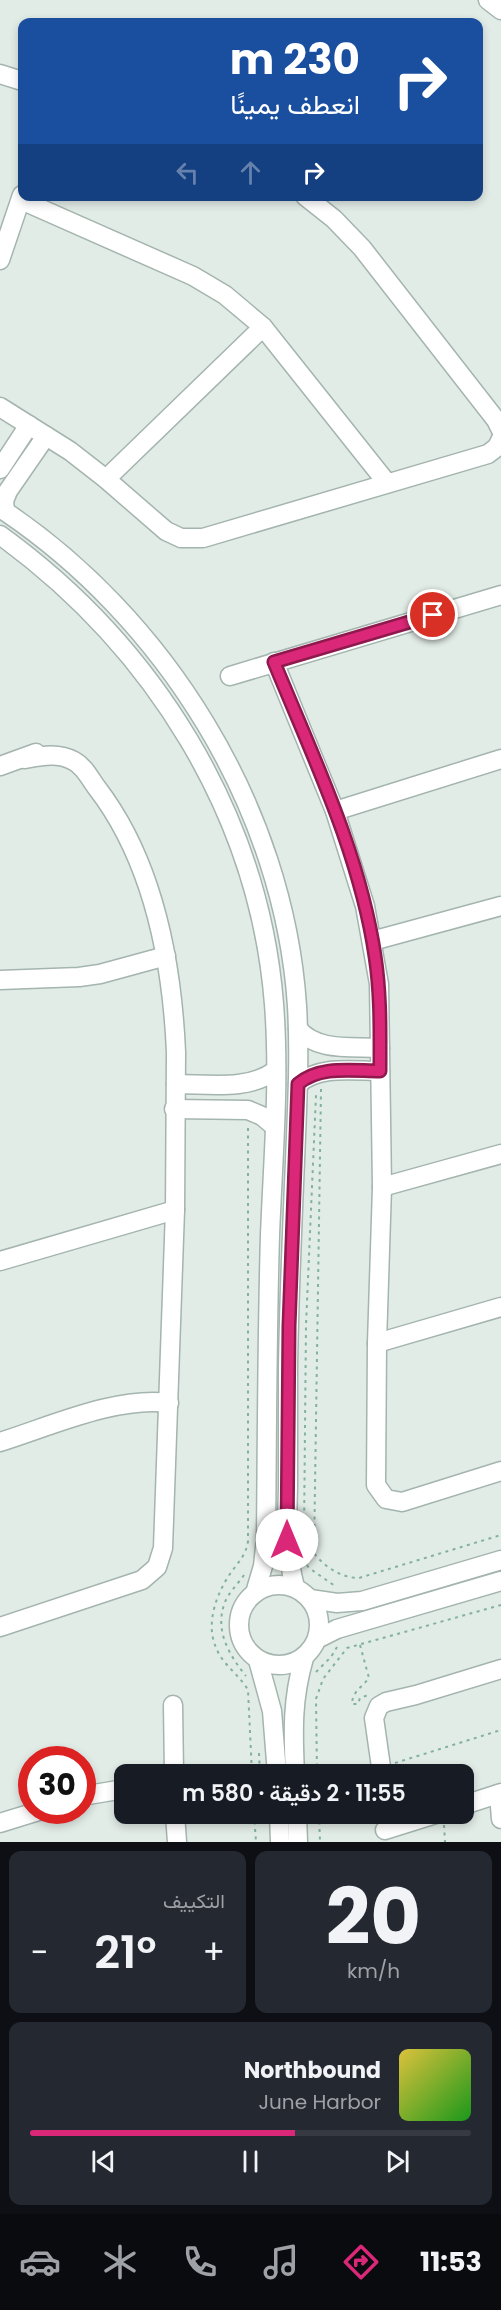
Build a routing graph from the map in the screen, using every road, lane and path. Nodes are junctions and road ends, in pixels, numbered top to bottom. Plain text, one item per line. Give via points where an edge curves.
1 (488, 0) edge
2 (501, 3) edge
3 (501, 10) edge
4 (0, 74) edge
5 (18, 80) edge
6 (21, 201) edge
7 (29, 201) edge
8 (311, 201) edge
9 (0, 260) edge
10 (264, 327) junction
11 (0, 407) edge
12 (29, 425) junction
13 (501, 430) edge
14 (46, 436) junction
15 (501, 439) edge
16 (0, 470) edge
17 (106, 479) junction
18 (387, 483) junction
19 (2, 510) edge
20 (0, 536) edge
21 (501, 594) edge
22 (274, 662) junction
23 (230, 676) dead end
24 (501, 759) edge
25 (0, 766) edge
26 (335, 811) junction
27 (501, 906) edge
28 (372, 941) junction
29 (166, 956) junction
30 (0, 980) edge
31 (298, 1029) junction
32 (380, 1048) junction
33 (276, 1070) junction
34 (380, 1071) junction
35 (322, 1072) junction
36 (176, 1083) junction
37 (211, 1084) junction
38 (298, 1084) junction
39 (316, 1095) dead end
40 (174, 1109) junction
41 (210, 1109) junction
42 (248, 1110) junction
43 (274, 1126) junction
44 (501, 1154) edge
45 (382, 1187) junction
46 (175, 1210) junction
47 (0, 1261) edge
48 (501, 1307) edge
49 (377, 1343) junction
50 (170, 1403) junction
51 (0, 1442) edge
52 (501, 1471) edge
53 (501, 1535) edge
54 (304, 1536) dead end
55 (303, 1558) dead end
56 (501, 1560) edge
57 (501, 1581) edge
58 (294, 1587) junction
59 (338, 1588) dead end
60 (255, 1593) junction
61 (310, 1599) junction
62 (501, 1605) edge
63 (0, 1627) edge
64 (317, 1640) junction
65 (342, 1641) dead end
66 (303, 1658) junction
67 (258, 1660) junction
68 (501, 1669) edge
69 (315, 1674) dead end
70 (173, 1705) dead end
71 (501, 1730) edge
72 (174, 1764) edge
73 (252, 1764) edge
74 (276, 1764) edge
75 (295, 1764) edge
76 (316, 1764) edge
77 (381, 1764) edge
78 (384, 1764) edge
79 (114, 1791) edge
80 (96, 1794) edge
81 (500, 1794) edge
82 (474, 1802) edge
83 (18, 1817) edge
84 (501, 1819) edge
85 (0, 1823) edge
86 (176, 1824) edge
87 (255, 1824) edge
88 (279, 1824) edge
89 (297, 1824) edge
90 (319, 1824) edge
91 (400, 1824) edge
92 (385, 1828) edge
93 (177, 1842) edge
94 (256, 1842) edge
95 (280, 1842) edge
96 (298, 1842) edge
97 (320, 1842) edge

1 - 2 street
1 - 3 street
4 - 5 street
6 - 9 street
7 - 10 street via 193,276 225,295
8 - 13 street via 362,248
10 - 17 street
10 - 18 street
11 - 12 street
12 - 14 street
12 - 16 street
14 - 17 street
14 - 19 street via 8,491
15 - 18 street via 488,454
17 - 18 street via 166,531 189,539
19 - 31 street via 63,555 116,605 168,669 210,732 249,808 278,890 290,947
20 - 33 street via 67,589 131,656 168,705 214,784 238,841 257,904 272,990
21 - 22 street
22 - 23 street
22 - 26 street
24 - 26 street
25 - 29 street via 58,755 81,766 105,798 141,869
26 - 28 street
27 - 28 street
28 - 32 street via 381,1013
29 - 30 street via 79,978
29 - 36 street via 175,1020
31 - 32 street via 309,1040 323,1045
31 - 38 street
32 - 34 street
33 - 37 street via 249,1084
33 - 43 street
34 - 35 street
34 - 45 street
35 - 38 street
35 - 53 path via 314,1553 331,1569 348,1578 359,1578
36 - 37 street
36 - 40 street
37 - 41 street via 204,1096
38 - 58 street via 289,1326 287,1532
39 - 54 path via 306,1325
40 - 41 street
40 - 46 street
41 - 42 street
42 - 43 street
42 - 73 path via 248,1541 244,1557 223,1585 211,1624 220,1656 248,1690
43 - 60 street via 266,1538
44 - 45 street
45 - 49 street
46 - 47 street
46 - 50 street
48 - 49 street
49 - 52 street via 376,1480 381,1495 402,1502
50 - 51 street via 120,1404
50 - 63 street via 165,1517 169,1559 164,1573 153,1583 116,1590
55 - 59 path via 309,1568
56 - 61 street via 362,1601
57 - 64 street via 338,1629
58 - 60 street via 274,1585
58 - 61 street
60 - 67 street via 241,1611 239,1627 242,1642
61 - 64 street via 318,1614
62 - 76 path via 347,1648 323,1679 316,1699
64 - 66 street
65 - 69 path
66 - 67 street via 281,1666
66 - 75 street via 293,1715
67 - 74 street via 272,1712
68 - 77 street via 386,1702 376,1710
70 - 72 street
71 - 78 path
79 - 80 street
81 - 82 street
81 - 84 street
83 - 85 street
86 - 93 street
87 - 94 path
88 - 95 street
89 - 96 street
90 - 97 path
91 - 92 street

